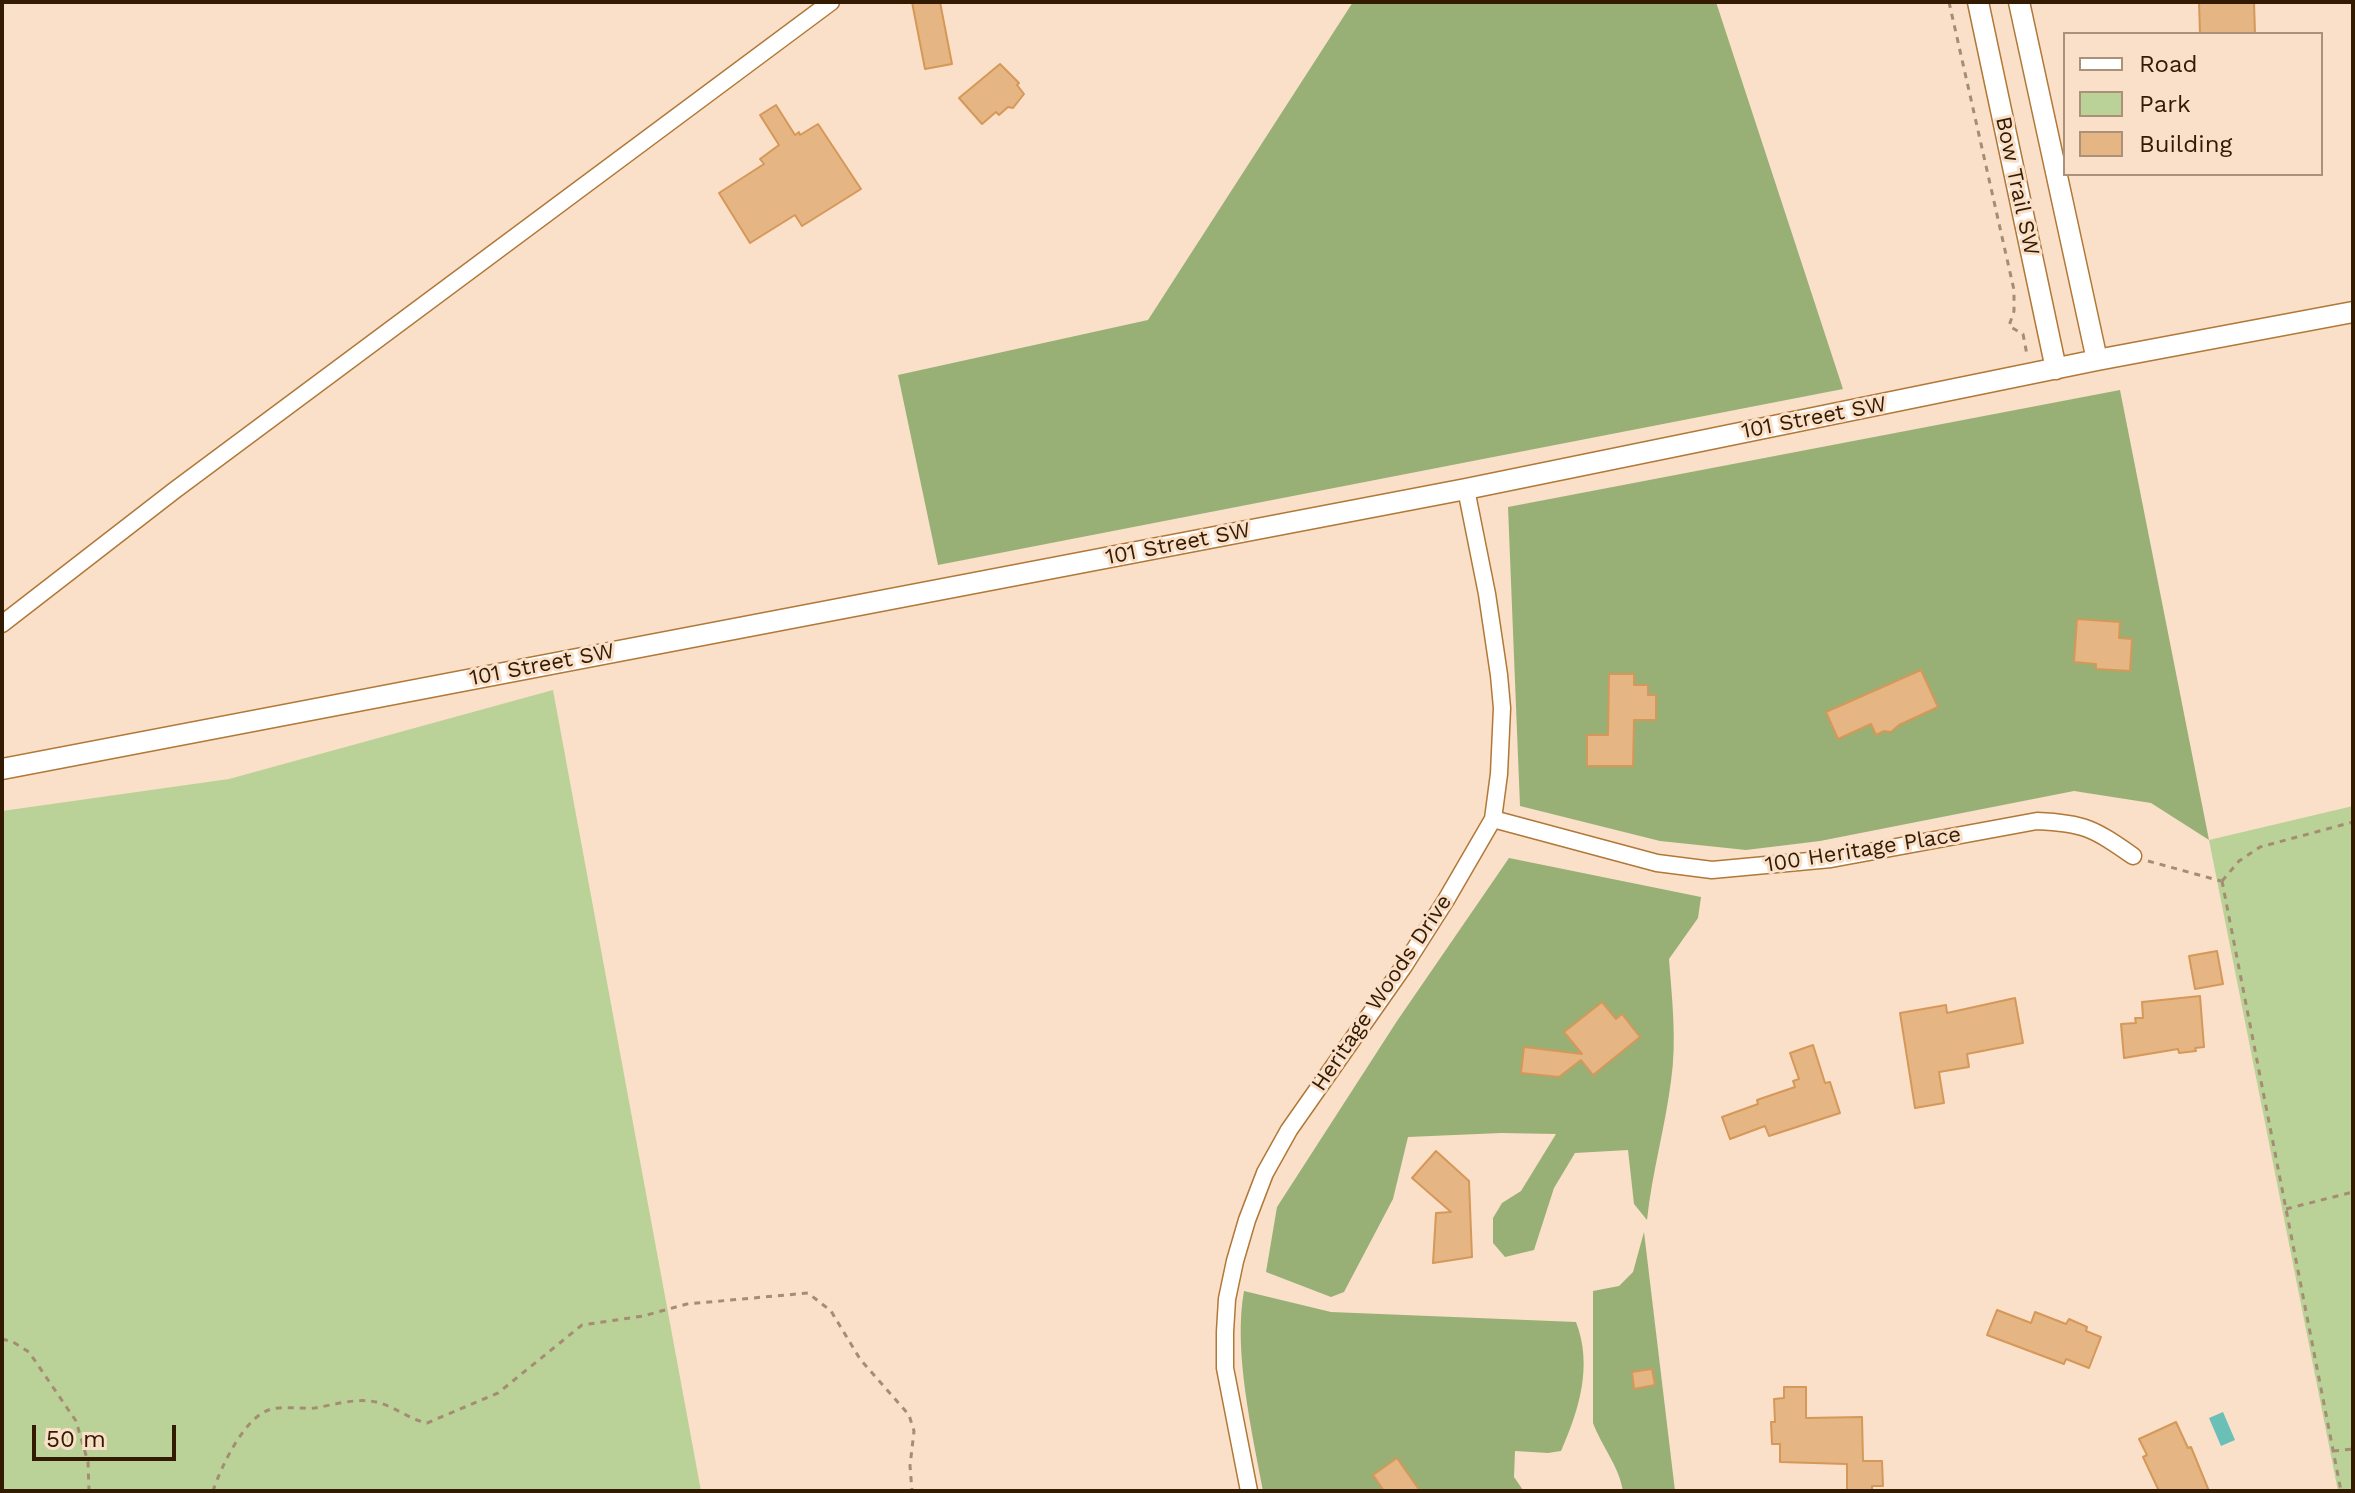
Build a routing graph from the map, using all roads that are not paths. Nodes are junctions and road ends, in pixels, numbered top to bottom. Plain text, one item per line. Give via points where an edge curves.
1 (831, 2) edge
2 (1978, 2) edge
3 (2019, 2) edge
4 (2353, 312) edge
5 (2097, 360) junction
6 (2056, 369) junction
7 (1466, 489) junction
8 (2, 624) edge
9 (2, 769) edge
10 (1493, 819) junction
11 (2133, 856) road end
12 (1249, 1491) edge

1 - 8 street
2 - 6 street, Bow Trail SW
3 - 5 street, Bow Trail SW
4 - 5 street, 101 Street SW
5 - 6 street, 101 Street SW
6 - 7 street, 101 Street SW
7 - 9 street, 101 Street SW
7 - 10 street, Heritage Woods Drive via 1501,697
10 - 11 street, 100 Heritage Place via 1657,863 1712,870 1831,859 2037,821 2096,831
10 - 12 street, Heritage Woods Drive via 1404,966 1289,1130 1247,1220 1227,1299 1225,1368

